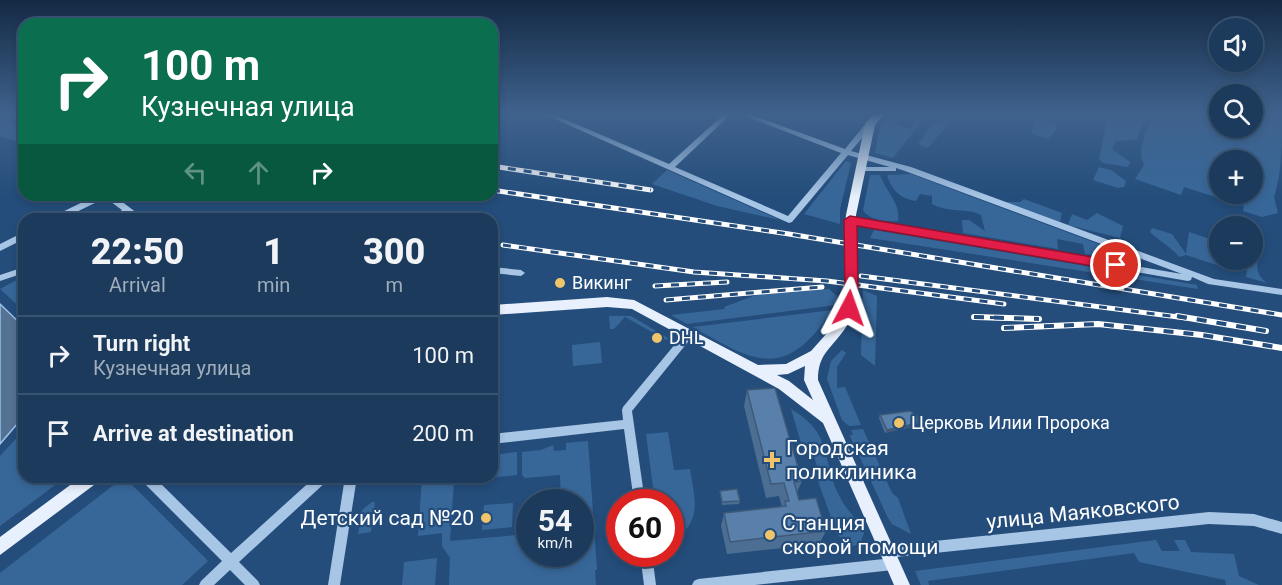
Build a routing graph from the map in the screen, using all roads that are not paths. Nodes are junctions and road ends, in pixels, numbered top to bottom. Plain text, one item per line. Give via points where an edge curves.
1 (614, 142) edge
2 (698, 142) edge
3 (817, 142) edge
4 (854, 142) edge
5 (866, 142) edge
6 (845, 153) junction
7 (863, 157) junction
8 (671, 167) junction
9 (861, 169) junction
10 (908, 169) junction
11 (90, 201) edge
12 (116, 201) edge
13 (128, 210) junction
14 (67, 213) edge
15 (123, 213) edge
16 (132, 213) edge
17 (850, 226) junction
18 (18, 239) edge
19 (0, 248) edge
20 (498, 271) edge
21 (18, 272) edge
22 (521, 273) dead end
23 (0, 278) edge
24 (1211, 282) junction
25 (1282, 292) edge
26 (498, 310) edge
27 (689, 334) junction
28 (813, 357) junction
29 (755, 369) junction
30 (826, 418) junction
31 (629, 424) junction
32 (498, 438) edge
33 (85, 483) edge
34 (152, 483) edge
35 (317, 483) edge
36 (350, 483) edge
37 (638, 489) edge
38 (1282, 528) edge
39 (0, 548) edge
40 (890, 558) junction
41 (231, 562) junction
42 (648, 567) edge
43 (206, 585) edge
44 (254, 585) edge
45 (334, 585) edge
46 (650, 585) edge
47 (698, 585) edge
48 (902, 585) edge

1 - 8 street
2 - 8 street
3 - 6 street
4 - 6 street
5 - 7 main road
6 - 7 street
6 - 8 street via 789,220
7 - 9 main road
7 - 10 street
9 - 10 street
9 - 17 main road
10 - 24 street
11 - 14 street
12 - 13 street
13 - 15 street
13 - 16 street
17 - 24 street
17 - 28 main road, bridge via 849,308 840,326
18 - 19 street
20 - 22 street
21 - 23 street
24 - 25 street
26 - 27 main road via 620,302
27 - 29 main road
27 - 31 street via 627,410
28 - 29 main road via 788,369
28 - 30 main road via 812,380
29 - 30 main road via 796,393
30 - 40 main road
31 - 32 street
31 - 37 street
33 - 39 main road
34 - 41 street
35 - 41 street
36 - 45 street
38 - 40 street, улица Маяковского via 1254,520 1209,518
40 - 47 street, улица Маяковского
40 - 48 main road
41 - 43 street
41 - 44 street
42 - 46 street

